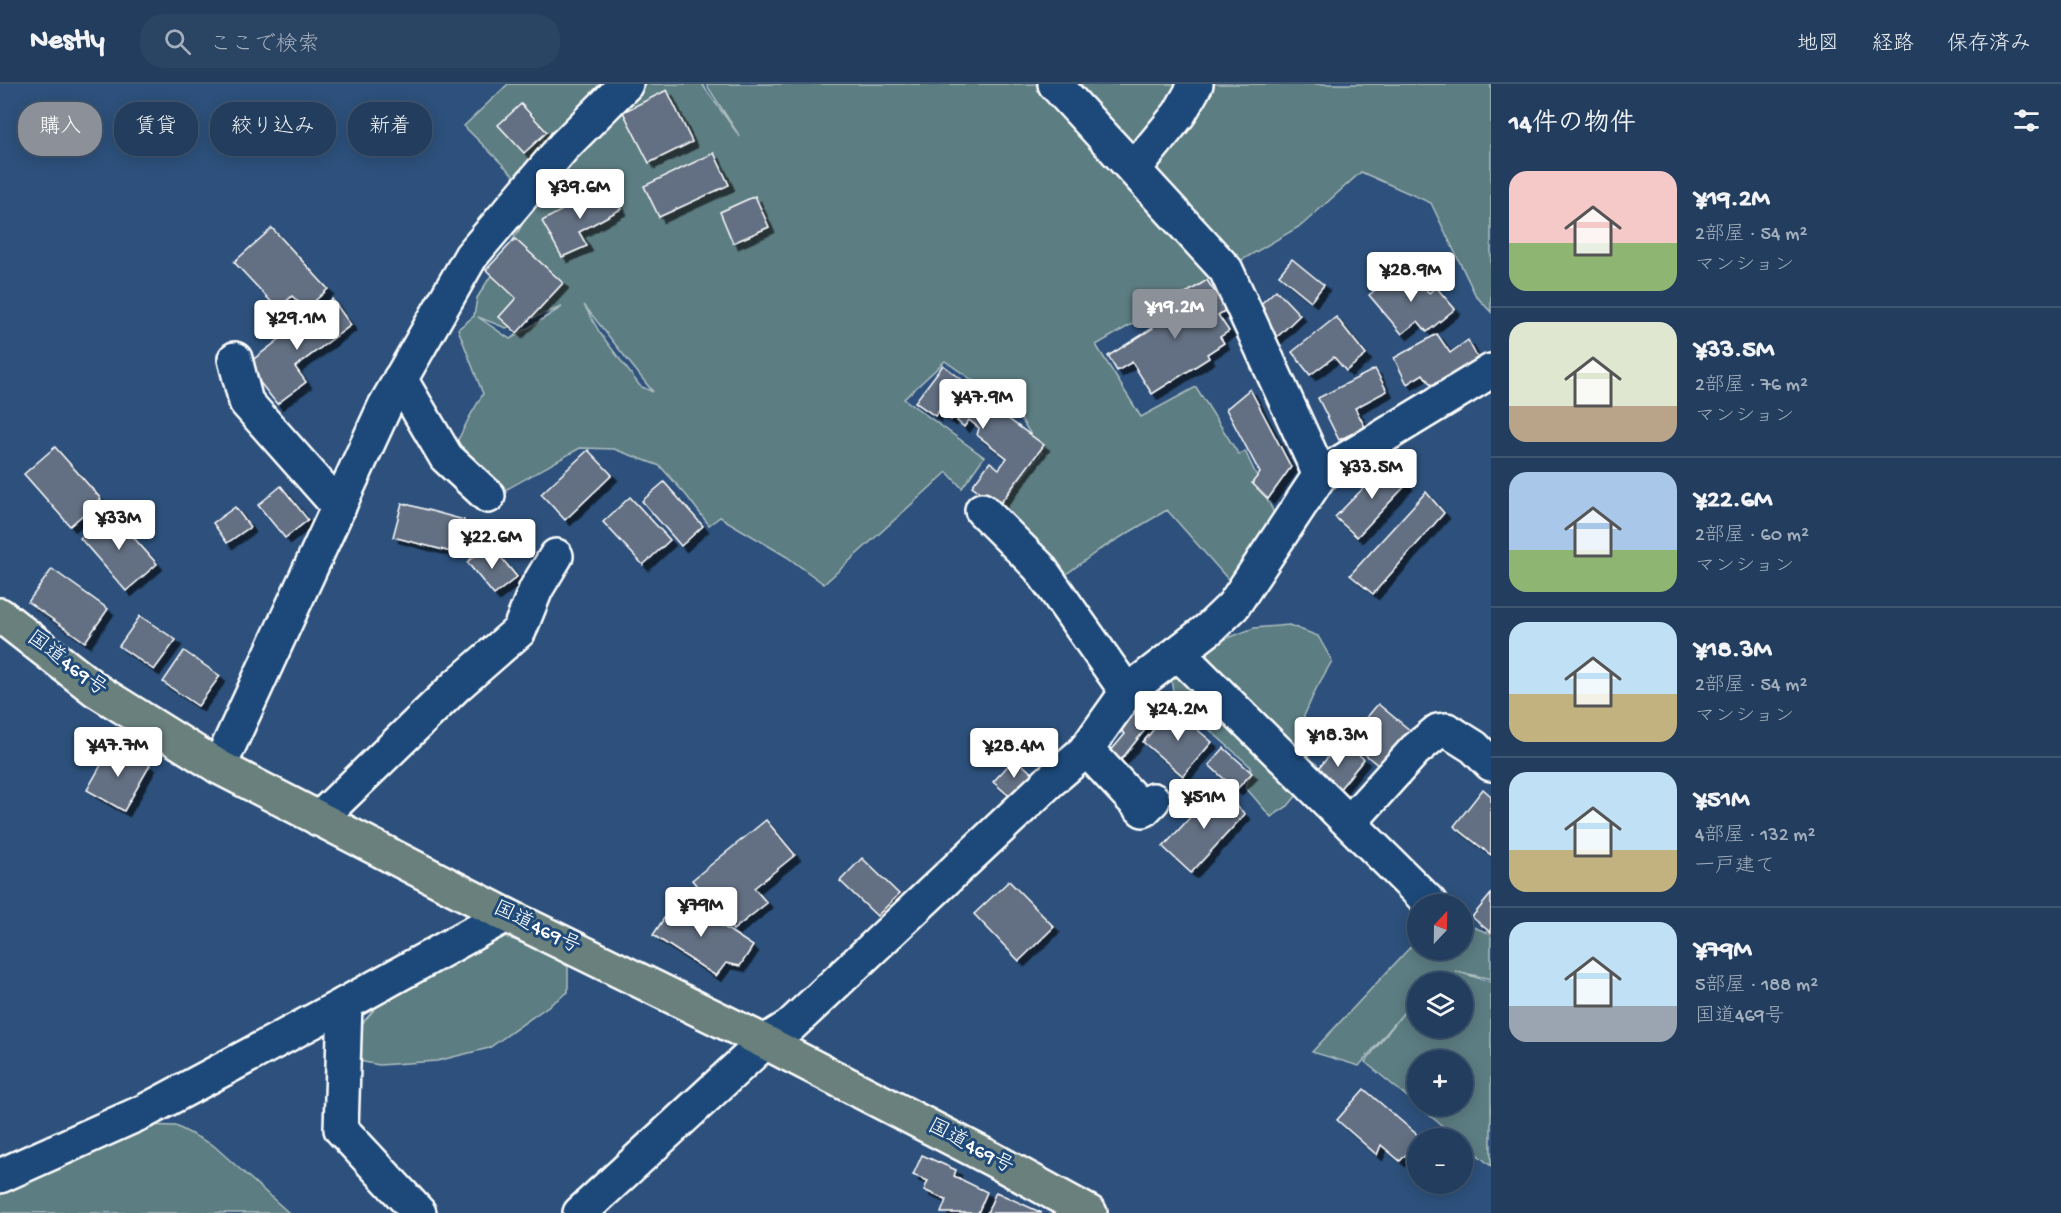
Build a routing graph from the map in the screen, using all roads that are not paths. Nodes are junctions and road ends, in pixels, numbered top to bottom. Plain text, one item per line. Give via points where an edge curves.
1 (626, 84) edge
2 (1055, 84) edge
3 (1196, 84) edge
4 (1134, 169) junction
5 (235, 359) dead end
6 (1491, 371) edge
7 (400, 379) junction
8 (1320, 475) junction
9 (488, 496) dead end
10 (339, 507) junction
11 (982, 510) dead end
12 (556, 556) dead end
13 (0, 615) edge
14 (1178, 653) junction
15 (1127, 692) junction
16 (1086, 749) junction
17 (1491, 764) edge
18 (219, 767) junction
19 (1153, 800) dead end
20 (319, 819) junction
21 (1350, 822) junction
22 (1421, 894) edge
23 (506, 915) junction
24 (345, 1004) junction
25 (765, 1042) junction
26 (0, 1176) edge
27 (419, 1213) edge
28 (580, 1213) edge
29 (1090, 1213) edge

1 - 7 street via 564,146 471,256
2 - 4 street
3 - 4 street via 1179,114
4 - 8 street via 1226,270
5 - 10 street via 246,402
6 - 8 street
7 - 9 street via 446,457
7 - 10 street
8 - 14 street via 1233,606
10 - 18 street
11 - 15 street via 1039,567
12 - 20 street via 536,589 519,631 456,686
13 - 18 highway, 国道469号 via 96,690
14 - 15 street
14 - 21 street
15 - 16 street
16 - 19 street via 1143,810
16 - 25 street via 790,1026
17 - 21 street via 1474,747 1447,730 1438,730
18 - 20 highway, 国道469号
20 - 23 highway, 国道469号
21 - 22 street
23 - 24 street
23 - 25 highway, 国道469号
24 - 26 street via 147,1110
24 - 27 street via 342,1129
25 - 28 street
25 - 29 highway, 国道469号

